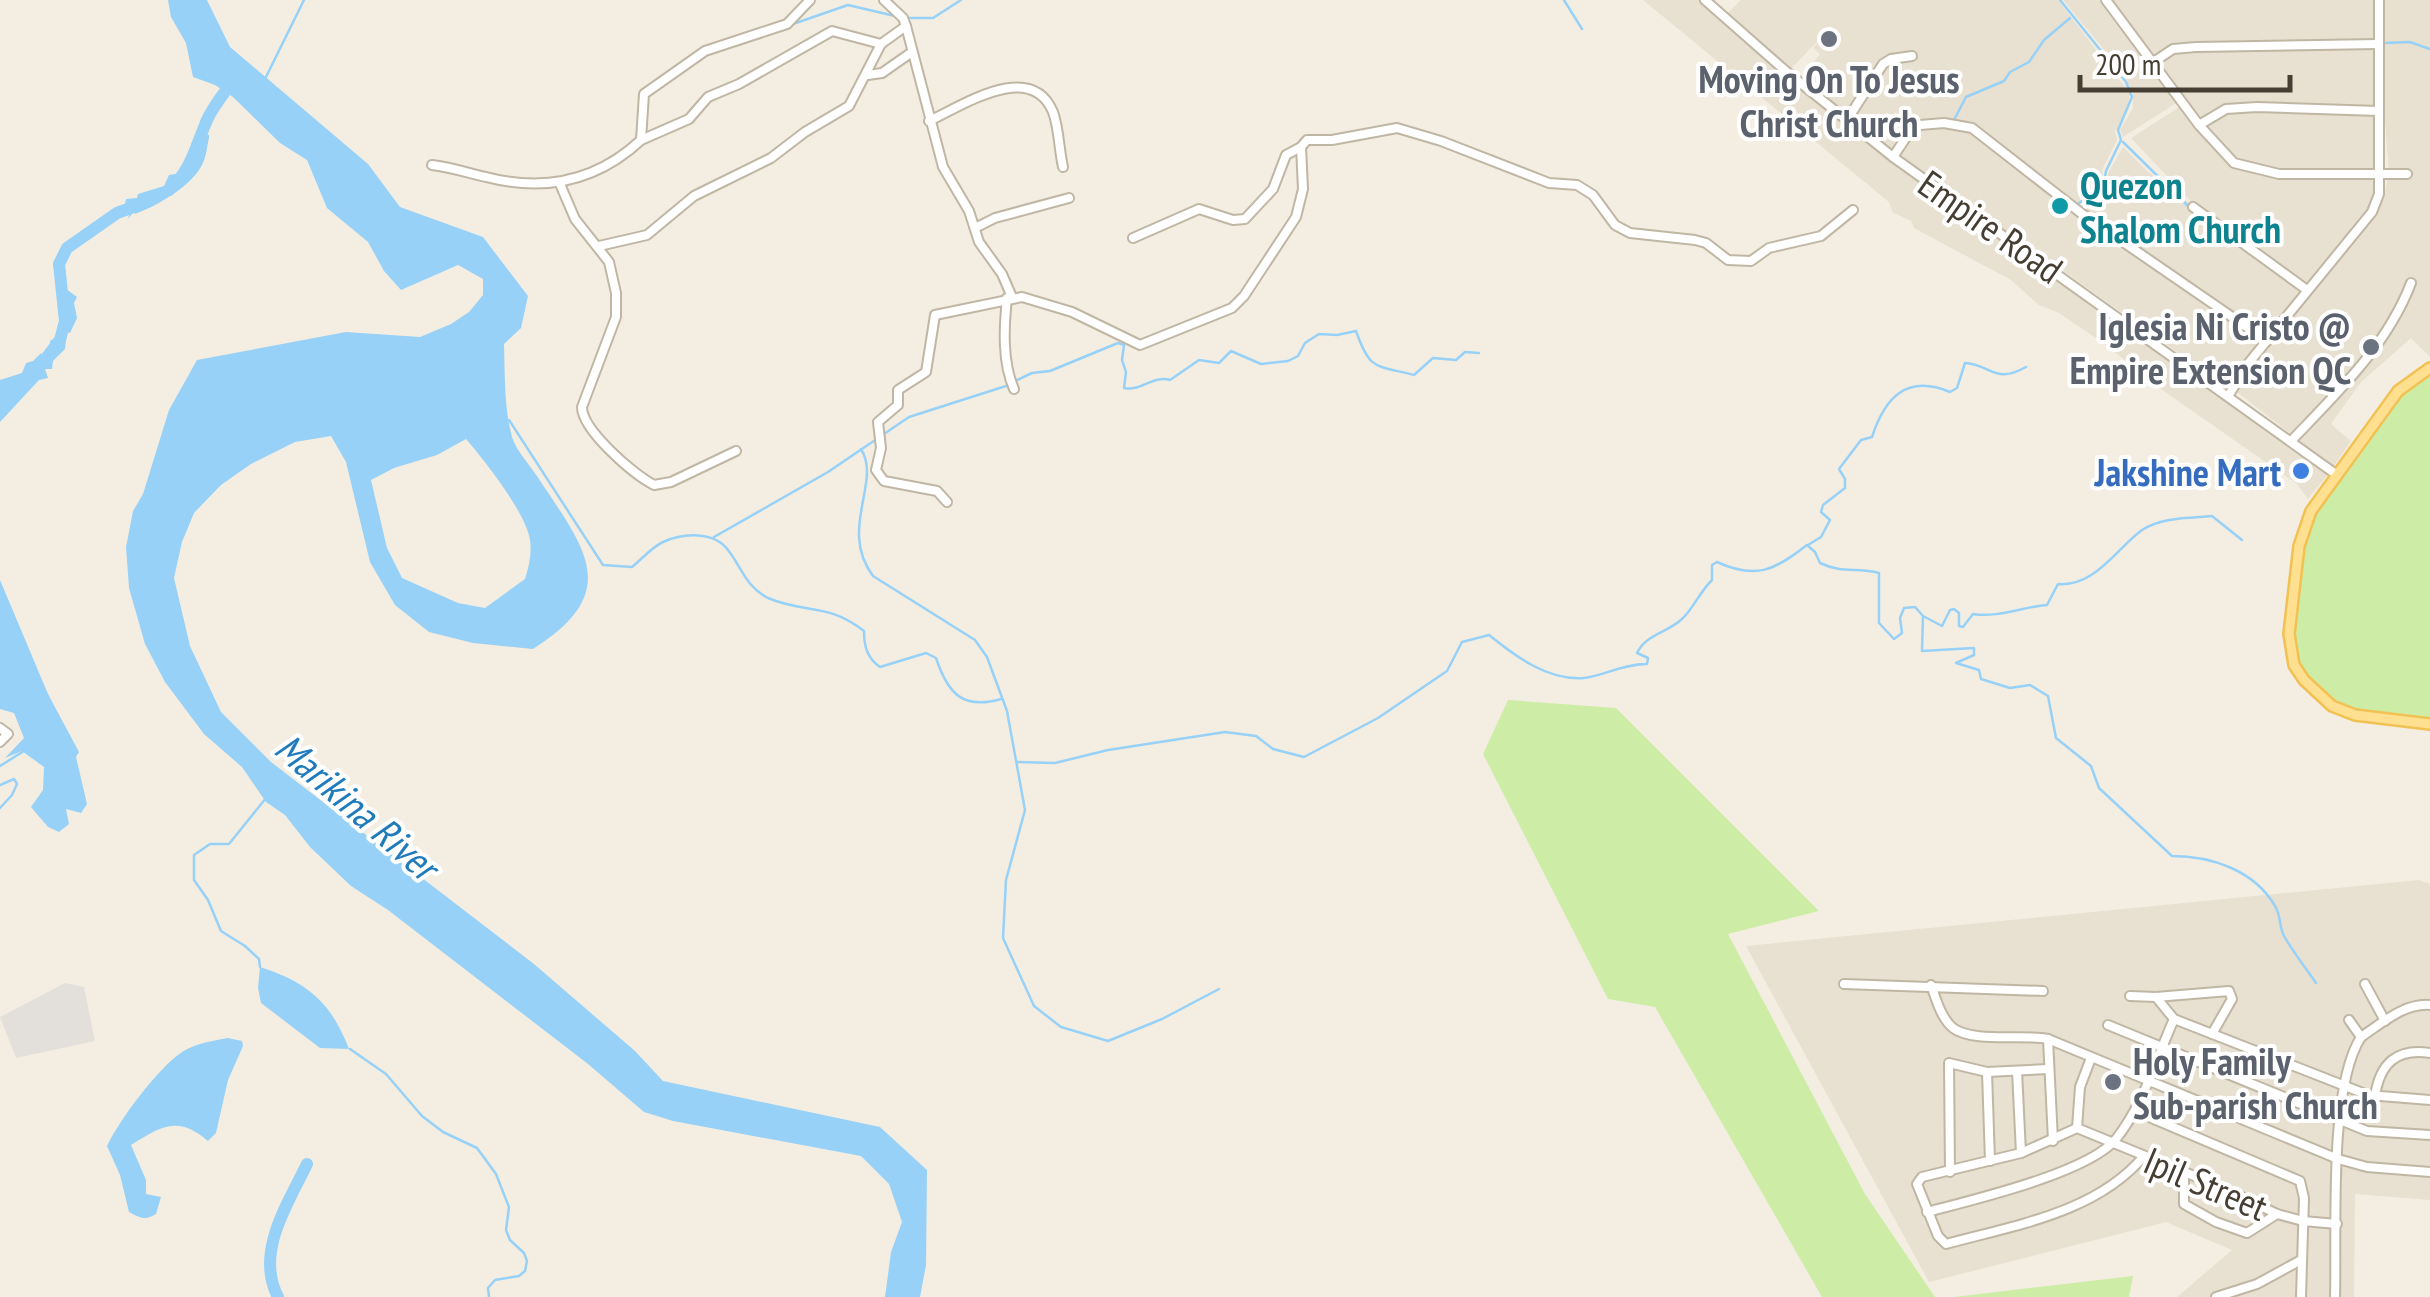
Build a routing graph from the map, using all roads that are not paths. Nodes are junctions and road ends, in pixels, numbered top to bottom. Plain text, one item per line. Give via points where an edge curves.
1 (810, 0) edge
2 (884, 0) edge
3 (1705, 0) edge
4 (2106, 0) edge
5 (2379, 0) edge
6 (906, 26) junction
7 (881, 44) junction
8 (2378, 44) junction
9 (912, 52) junction
10 (1912, 56) dead end
11 (2150, 61) junction
12 (868, 75) junction
13 (2379, 111) junction
14 (1847, 120) junction
15 (929, 122) junction
16 (2198, 125) junction
17 (640, 140) junction
18 (1301, 147) junction
19 (1893, 158) junction
20 (432, 165) dead end
21 (1063, 166) dead end
22 (2407, 174) dead end
23 (2380, 175) junction
24 (560, 184) junction
25 (1068, 198) dead end
26 (2193, 207) dead end
27 (1853, 210) dead end
28 (975, 228) junction
29 (1132, 238) dead end
30 (598, 246) junction
31 (2411, 283) dead end
32 (2307, 290) junction
33 (1010, 298) junction
34 (2267, 340) junction
35 (2430, 368) edge
36 (1014, 389) dead end
37 (2229, 396) junction
38 (2291, 441) junction
39 (736, 452) dead end
40 (2337, 475) junction
41 (948, 502) dead end
42 (2430, 724) edge
43 (0, 728) edge
44 (0, 742) edge
45 (1844, 984) dead end
46 (2365, 984) dead end
47 (1930, 985) junction
48 (2043, 991) dead end
49 (2130, 996) dead end
50 (2156, 997) junction
51 (2430, 1005) edge
52 (2174, 1019) junction
53 (2348, 1020) dead end
54 (2385, 1020) junction
55 (2108, 1025) dead end
56 (2212, 1034) junction
57 (2361, 1038) junction
58 (2048, 1039) junction
59 (2161, 1048) junction
60 (2430, 1053) edge
61 (2091, 1058) junction
62 (2048, 1068) junction
63 (2017, 1071) junction
64 (1987, 1072) junction
65 (2148, 1080) junction
66 (2344, 1085) junction
67 (2375, 1096) junction
68 (2430, 1100) edge
69 (2134, 1111) junction
70 (2340, 1122) junction
71 (2077, 1128) junction
72 (2430, 1135) edge
73 (2053, 1141) junction
74 (2113, 1142) junction
75 (2021, 1153) junction
76 (2144, 1156) junction
77 (2338, 1160) junction
78 (1990, 1161) junction
79 (2184, 1171) junction
80 (1950, 1172) junction
81 (2430, 1172) edge
82 (1928, 1212) junction
83 (2276, 1214) junction
84 (2303, 1221) junction
85 (2338, 1224) junction
86 (2301, 1260) junction
87 (2257, 1284) junction
88 (2231, 1295) edge
89 (2216, 1297) edge
90 (2258, 1297) edge
91 (2301, 1297) edge
92 (2335, 1297) edge

1 - 17 street via 788,24 706,51 644,94
2 - 6 street
3 - 14 street, Empire Road
4 - 11 street
5 - 8 street
6 - 7 street
6 - 9 street
7 - 12 street
7 - 17 street via 832,31 708,97 689,118
8 - 11 street via 2196,47
8 - 13 street
9 - 12 street
9 - 15 street
10 - 14 street via 1883,64
11 - 16 street
12 - 30 street via 849,106 783,150 694,196 647,235
13 - 16 street via 2226,109
13 - 23 street
14 - 19 street, Empire Road
15 - 21 street via 988,94 1028,88 1052,109
15 - 28 street via 943,167
16 - 23 street via 2244,168
17 - 24 street via 601,169
18 - 27 street via 1307,140 1397,128 1549,183 1577,184 1614,225 1706,243 1728,260 1751,262 1769,248 1813,239
18 - 29 street via 1286,155 1273,188 1245,219 1199,209
18 - 33 street via 1296,218 1232,308 1140,345 1072,312
19 - 34 street via 1912,130 1928,122 1972,128 2081,214
19 - 37 street, Empire Road
20 - 24 street
22 - 23 street
23 - 32 street via 2372,212
24 - 30 street via 575,219
25 - 28 street
26 - 32 street
28 - 33 street
30 - 39 street via 609,262 617,313 582,407 584,421 654,485
31 - 38 street via 2371,353
32 - 34 street
33 - 36 street via 1004,328
33 - 41 street via 935,315 926,372 898,390 896,408 878,422 878,476 937,491
34 - 37 street
35 - 40 main road via 2398,391
37 - 38 street, Empire Road
38 - 40 street, Empire Road
40 - 42 main road via 2311,511 2298,546 2290,615 2294,665 2324,700 2346,713
43 - 44 street via 8,734
45 - 47 street
46 - 54 street
47 - 48 street
47 - 58 street via 1955,1030
49 - 50 street
50 - 52 street
50 - 56 street via 2228,991 2232,999
51 - 54 street via 2417,1004
52 - 56 street
52 - 59 street
53 - 57 street
54 - 57 street
55 - 59 street
56 - 66 street
57 - 66 street
58 - 61 street
58 - 62 street
59 - 65 street
59 - 70 street
60 - 67 street via 2398,1054 2384,1065
61 - 65 street
61 - 71 street via 2080,1087
62 - 63 street
62 - 73 street
63 - 64 street
63 - 75 street
64 - 78 street
64 - 80 street via 1948,1063
65 - 69 street
65 - 77 street
66 - 67 street
66 - 70 street
67 - 68 street
69 - 74 street
69 - 84 street via 2293,1176 2304,1198
70 - 72 street via 2366,1131
70 - 77 street
71 - 73 street
71 - 74 street, Ipil Street
73 - 75 street
74 - 76 street, Ipil Street
74 - 82 street via 2020,1187
75 - 78 street
76 - 79 street, Ipil Street
76 - 82 street via 2114,1187 2078,1205 1944,1244
77 - 81 street
77 - 85 street
78 - 80 street
79 - 83 street, Ipil Street
79 - 83 street via 2184,1204 2203,1216 2247,1232
80 - 82 street via 1918,1182
83 - 84 street, Ipil Street
84 - 85 street, Ipil Street
84 - 86 street
85 - 92 street
86 - 87 street
86 - 91 street
87 - 88 street
87 - 90 street
88 - 89 street

